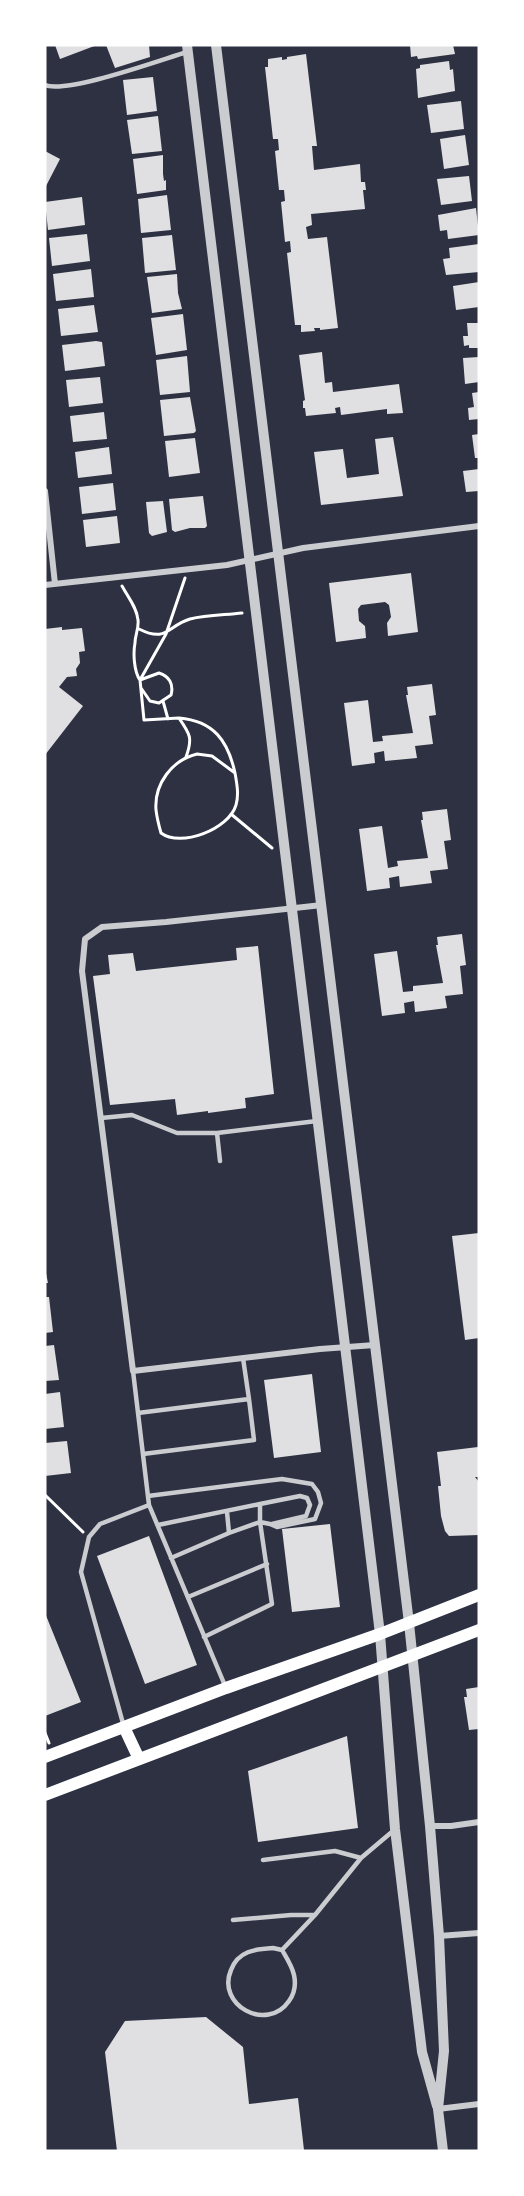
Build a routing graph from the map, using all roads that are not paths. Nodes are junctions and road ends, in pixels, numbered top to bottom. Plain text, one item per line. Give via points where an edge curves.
1 (216, 45) edge
2 (187, 48) edge
3 (45, 85) edge
4 (45, 491) edge
5 (479, 526) edge
6 (278, 553) junction
7 (250, 560) junction
8 (55, 584) junction
9 (45, 585) edge
10 (322, 905) junction
11 (292, 909) junction
12 (101, 1118) junction
13 (317, 1121) junction
14 (217, 1133) junction
15 (220, 1161) dead end
16 (376, 1345) junction
17 (344, 1347) junction
18 (243, 1358) junction
19 (133, 1371) junction
20 (249, 1399) junction
21 (138, 1413) junction
22 (143, 1454) junction
23 (148, 1496) junction
24 (260, 1504) junction
25 (149, 1505) junction
26 (227, 1512) junction
27 (260, 1522) junction
28 (270, 1524) junction
29 (158, 1525) junction
30 (229, 1533) junction
31 (171, 1558) junction
32 (267, 1564) junction
33 (479, 1595) edge
34 (188, 1597) junction
35 (409, 1623) junction
36 (479, 1630) edge
37 (380, 1635) junction
38 (204, 1637) junction
39 (412, 1654) junction
40 (383, 1666) junction
41 (226, 1688) junction
42 (124, 1726) junction
43 (45, 1757) edge
44 (139, 1759) junction
45 (45, 1795) edge
46 (479, 1822) edge
47 (430, 1826) junction
48 (395, 1829) junction
49 (361, 1858) junction
50 (263, 1860) dead end
51 (315, 1915) junction
52 (232, 1920) dead end
53 (479, 1932) edge
54 (439, 1936) junction
55 (282, 1950) junction
56 (479, 2104) edge
57 (438, 2109) junction
58 (443, 2151) edge

1 - 6 street
2 - 3 lane via 79,84 52,88
2 - 7 street
4 - 8 street
5 - 6 street
6 - 7 street
6 - 10 street
7 - 8 street
7 - 11 street
8 - 9 street
10 - 11 street
10 - 16 street
11 - 12 street via 102,927 85,939 82,971
11 - 13 street
12 - 14 lane via 132,1116 177,1133
12 - 19 street
13 - 14 lane
13 - 17 street
14 - 15 lane
16 - 17 street
16 - 35 street
17 - 18 street
17 - 37 street
18 - 19 street
18 - 20 lane
19 - 21 lane
20 - 21 lane
20 - 22 lane via 254,1440
21 - 22 lane
22 - 23 lane
23 - 25 lane
23 - 28 lane via 282,1479 312,1484 321,1503 315,1519 277,1527
24 - 26 lane
24 - 27 lane
24 - 28 lane via 307,1498 310,1505 306,1516
25 - 29 lane
25 - 42 lane via 100,1524 89,1537 81,1572
26 - 29 lane
26 - 30 lane
27 - 28 lane
27 - 30 lane
27 - 32 lane
29 - 31 lane
30 - 31 lane
31 - 34 lane
32 - 34 lane
32 - 38 lane via 273,1604
33 - 35 main road
34 - 38 lane
35 - 37 main road
35 - 39 street
36 - 39 main road
37 - 40 street
37 - 41 main road
38 - 41 lane
39 - 40 main road
39 - 47 street
40 - 44 main road
40 - 48 street
41 - 42 main road
42 - 43 main road
42 - 44 main road
44 - 45 main road
46 - 47 street
47 - 54 street
48 - 49 lane
48 - 57 street via 422,2052
49 - 50 lane via 334,1851
49 - 51 lane
51 - 52 lane
51 - 55 lane
53 - 54 street
54 - 57 street via 444,2051
55 - 55 lane via 252,1950 234,1962 229,1972 230,1994 244,2011 266,2016 277,2013 292,1997 294,1975
56 - 57 street
57 - 58 street

